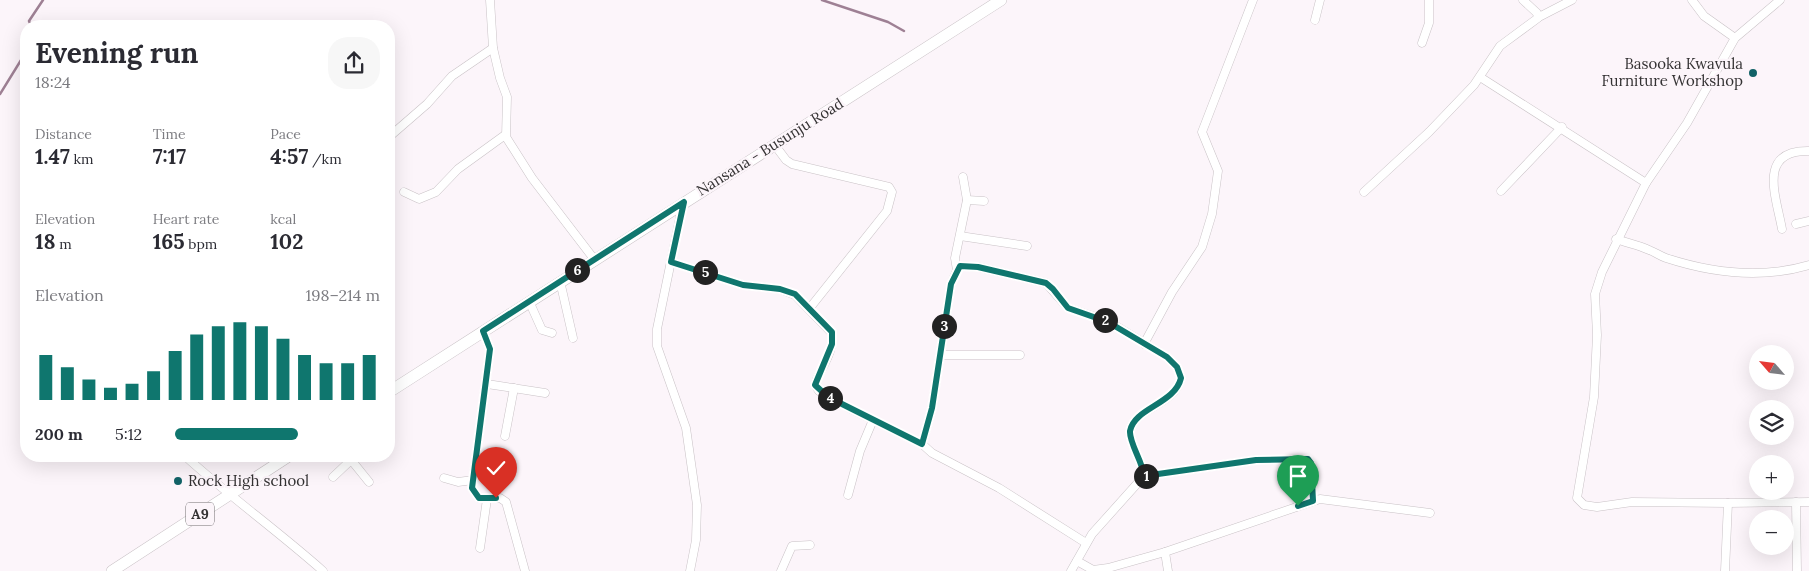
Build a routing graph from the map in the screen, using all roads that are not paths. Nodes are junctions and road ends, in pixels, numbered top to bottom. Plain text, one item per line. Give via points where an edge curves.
1 (490, 0) edge
2 (1001, 0) edge
3 (1253, 0) edge
4 (1320, 0) edge
5 (1429, 0) edge
6 (1523, 0) edge
7 (1572, 0) edge
8 (1692, 0) edge
9 (1780, 0) edge
10 (1539, 17) junction
11 (1315, 20) dead end
12 (1735, 38) junction
13 (1422, 43) dead end
14 (493, 48) junction
15 (1480, 77) junction
16 (1562, 127) junction
17 (395, 131) edge
18 (505, 135) junction
19 (774, 144) junction
20 (1809, 151) edge
21 (963, 177) dead end
22 (1646, 183) junction
23 (1501, 191) dead end
24 (404, 192) dead end
25 (1364, 192) dead end
26 (967, 200) junction
27 (984, 201) dead end
28 (684, 202) junction
29 (1809, 221) edge
30 (1796, 224) dead end
31 (1782, 229) dead end
32 (960, 236) junction
33 (1616, 239) junction
34 (1027, 246) dead end
35 (594, 259) junction
36 (671, 262) junction
37 (1809, 265) edge
38 (957, 270) junction
39 (560, 281) junction
40 (529, 301) junction
41 (810, 309) junction
42 (483, 331) junction
43 (552, 333) dead end
44 (573, 338) dead end
45 (1144, 344) junction
46 (941, 355) junction
47 (1020, 355) dead end
48 (486, 384) junction
49 (395, 388) edge
50 (514, 388) junction
51 (545, 393) dead end
52 (873, 420) junction
53 (505, 436) dead end
54 (922, 444) junction
55 (192, 462) edge
56 (280, 462) edge
57 (346, 462) edge
58 (352, 462) edge
59 (1144, 476) junction
60 (333, 477) dead end
61 (444, 478) dead end
62 (473, 480) junction
63 (369, 482) dead end
64 (229, 495) junction
65 (848, 496) dead end
66 (486, 498) junction
67 (1313, 501) junction
68 (1796, 502) junction
69 (1809, 502) edge
70 (1728, 503) junction
71 (1430, 513) dead end
72 (1086, 543) junction
73 (810, 546) dead end
74 (480, 548) dead end
75 (1165, 552) junction
76 (1077, 562) junction
77 (112, 571) edge
78 (323, 571) edge
79 (525, 571) edge
80 (690, 571) edge
81 (781, 571) edge
82 (1071, 571) edge
83 (1168, 571) edge
84 (1725, 571) edge
85 (1797, 571) edge

1 - 14 street
2 - 19 main road, Nansana - Busunju Road
3 - 45 street via 1202,132 1218,171 1212,214 1202,247 1172,292
4 - 11 street
5 - 13 street via 1429,23
6 - 10 street
7 - 10 street
8 - 12 street via 1704,16
9 - 12 street
10 - 15 street via 1500,46
12 - 22 street via 1687,123
14 - 17 street via 452,76 427,104
14 - 18 street via 507,97
15 - 16 street
15 - 25 street via 1429,132
16 - 22 street
16 - 23 street
18 - 24 street via 458,169 436,192 419,199
18 - 35 street via 532,178
19 - 28 main road, Nansana - Busunju Road
19 - 41 street via 792,164 889,187 892,192 887,211
20 - 31 street via 1790,152 1775,167 1774,189
21 - 26 street
22 - 33 street
26 - 27 street
26 - 32 street
28 - 35 main road, Nansana - Busunju Road
28 - 36 street
29 - 30 street
32 - 34 street
32 - 38 street via 955,258
33 - 37 street via 1664,258 1749,274
33 - 70 street via 1595,294 1594,397 1577,498 1584,505 1597,508 1632,502
35 - 39 main road, Nansana - Busunju Road
36 - 41 street via 743,285 795,294
36 - 80 street via 660,308 657,346 683,418 697,505 696,540
38 - 45 street via 968,266 1046,283 1068,308 1108,322
38 - 46 street via 951,284
39 - 40 main road, Nansana - Busunju Road
39 - 44 street
40 - 42 main road, Nansana - Busunju Road
40 - 43 street via 542,330
41 - 52 street via 832,332 833,340 815,385 828,397
42 - 48 street via 490,349
42 - 49 main road, Nansana - Busunju Road
45 - 59 street via 1173,362 1181,378 1173,392 1132,425 1130,436
46 - 47 street
46 - 54 street
48 - 50 street
48 - 62 street
50 - 51 street
50 - 53 street
52 - 54 street
52 - 65 street via 860,451
54 - 72 street via 932,453 999,488
55 - 64 street
56 - 64 main road, A9
57 - 60 street
58 - 63 street
59 - 67 street via 1256,460 1308,459 1311,463
59 - 72 street
61 - 62 street via 458,482
62 - 66 street via 472,488 476,495
64 - 77 main road, A9
64 - 78 street
66 - 74 street
66 - 79 street via 500,498 506,502
67 - 71 street via 1323,499
67 - 75 street
68 - 69 street
68 - 70 street
68 - 85 street
70 - 84 street
72 - 76 street
73 - 81 street via 792,546
75 - 76 street via 1093,570
75 - 83 street
76 - 82 street

